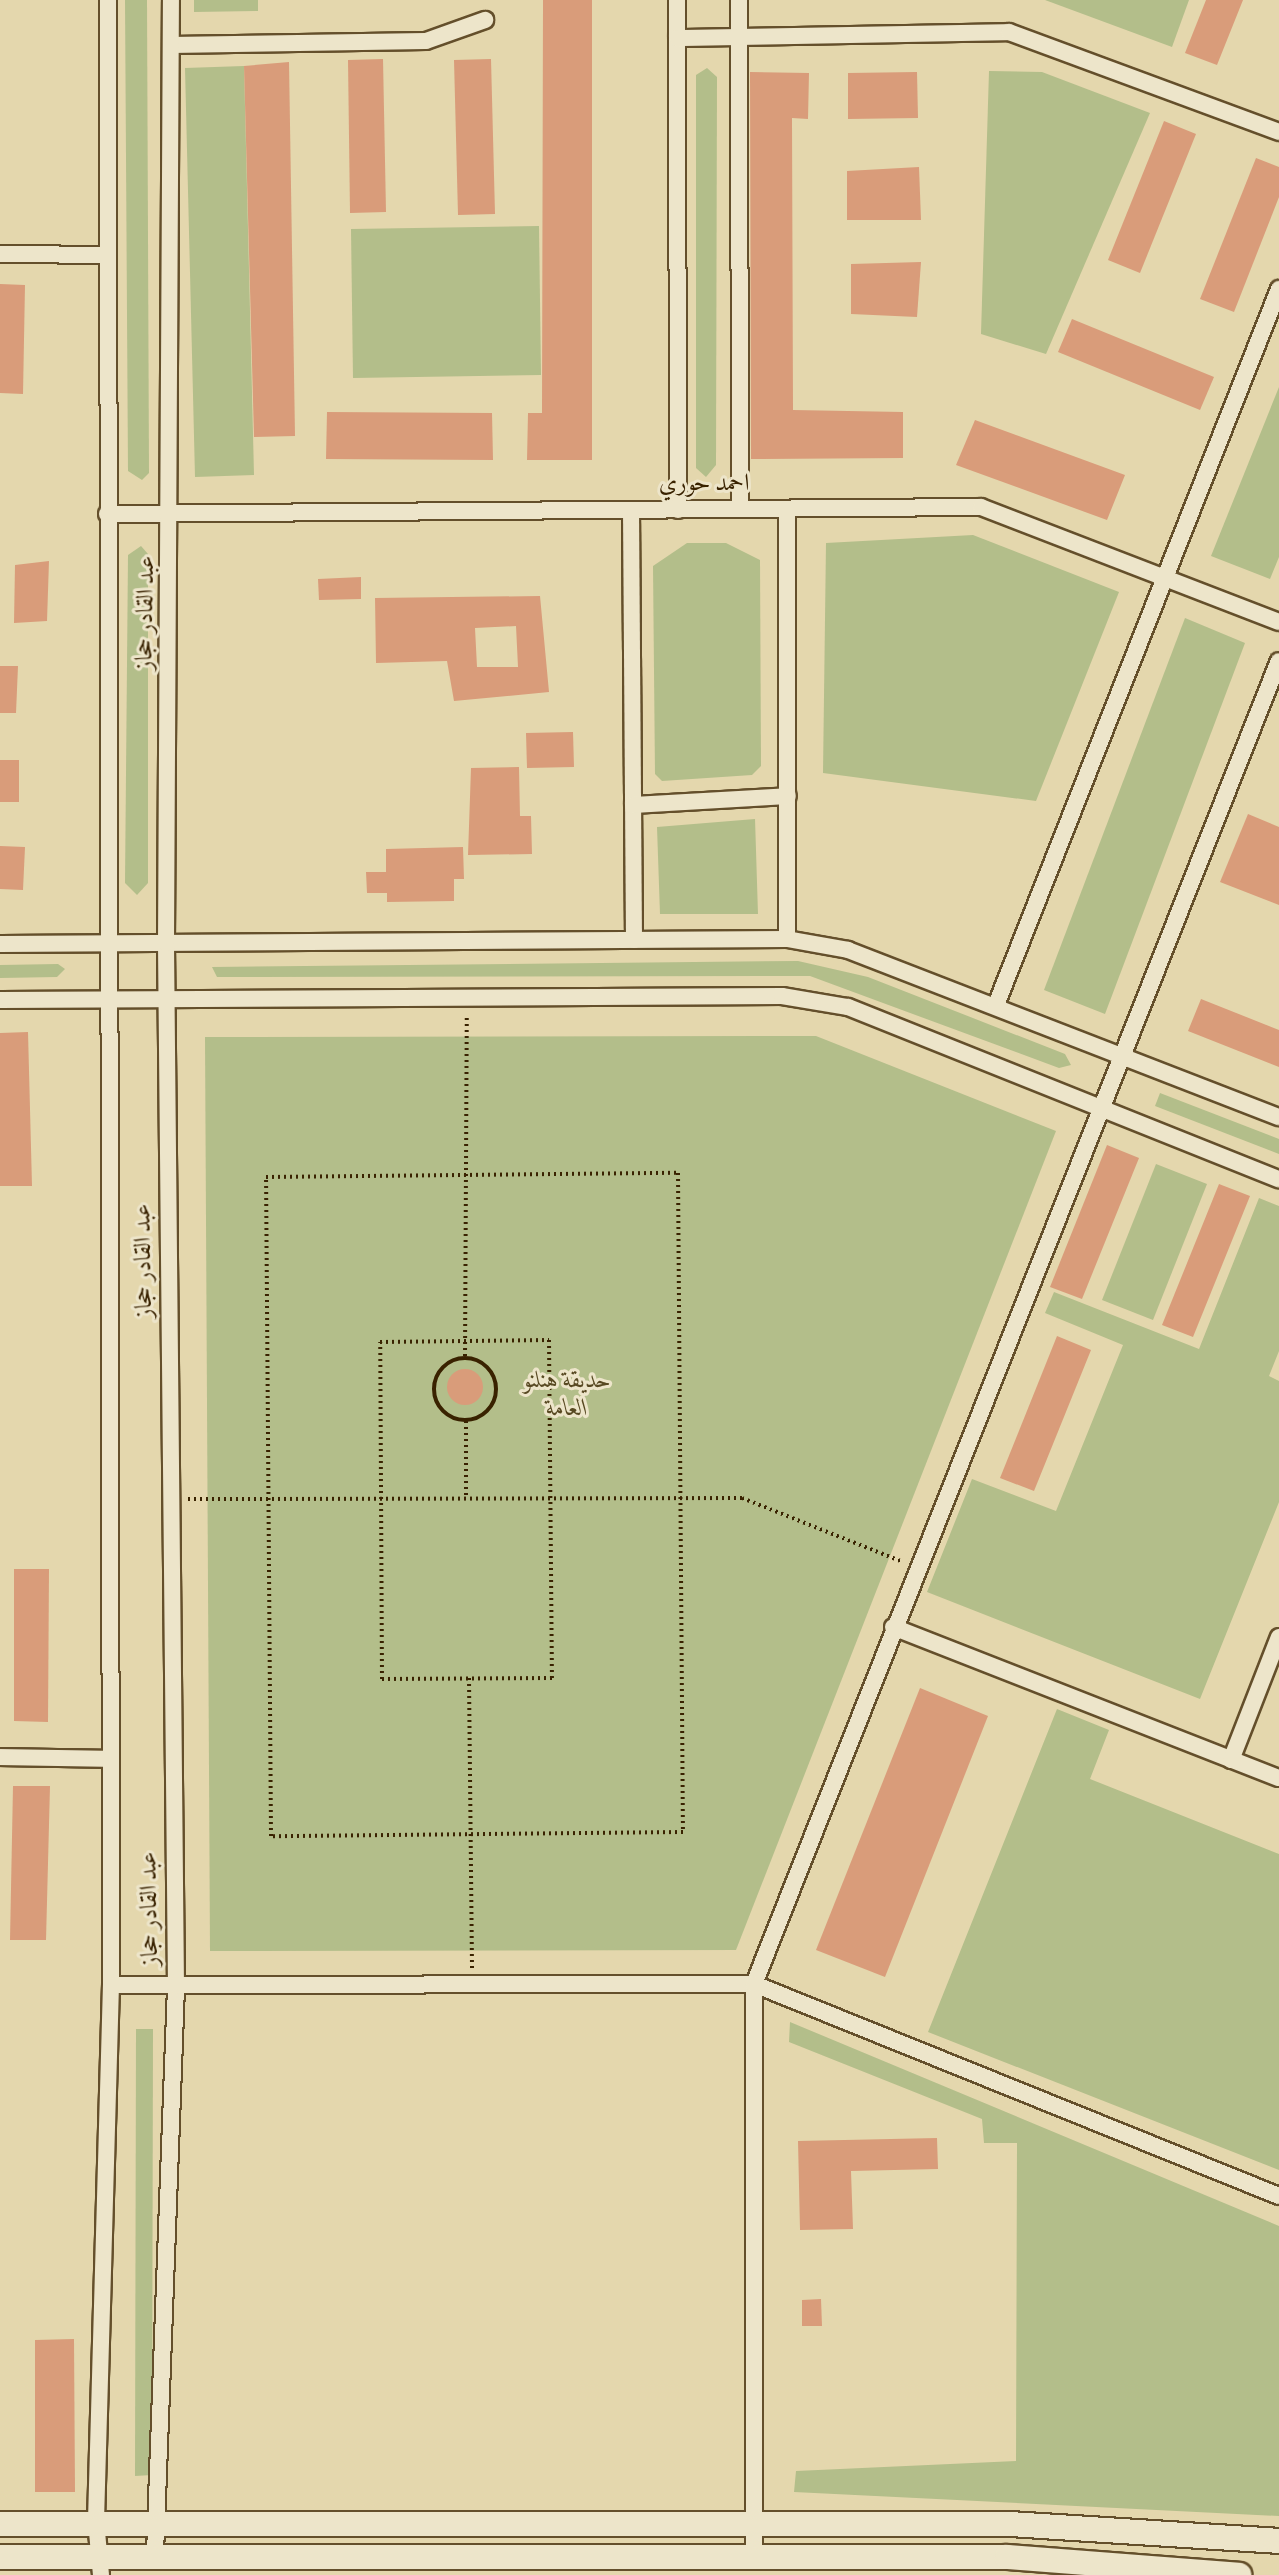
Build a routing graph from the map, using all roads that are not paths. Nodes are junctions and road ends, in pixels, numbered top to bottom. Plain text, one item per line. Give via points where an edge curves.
1 (108, 0) edge
2 (171, 0) edge
3 (677, 0) edge
4 (739, 0) edge
5 (485, 20) dead end
6 (739, 37) junction
7 (677, 38) junction
8 (171, 45) junction
9 (1279, 132) edge
10 (0, 254) edge
11 (108, 255) junction
12 (1279, 289) edge
13 (740, 509) junction
14 (787, 509) junction
15 (631, 510) junction
16 (678, 510) junction
17 (172, 513) junction
18 (107, 514) junction
19 (1165, 578) junction
20 (1279, 622) edge
21 (1279, 661) edge
22 (788, 796) junction
23 (633, 805) junction
24 (787, 939) junction
25 (634, 940) junction
26 (106, 943) junction
27 (166, 943) junction
28 (0, 944) edge
29 (106, 999) junction
30 (166, 999) junction
31 (0, 1000) edge
32 (996, 1005) junction
33 (1124, 1055) junction
34 (1104, 1108) junction
35 (1279, 1117) edge
36 (1279, 1179) edge
37 (893, 1627) junction
38 (1279, 1637) edge
39 (0, 1757) edge
40 (110, 1759) junction
41 (1231, 1760) junction
42 (1279, 1778) edge
43 (754, 1984) junction
44 (111, 1985) junction
45 (176, 1986) junction
46 (1279, 2196) edge
47 (96, 2521) junction
48 (154, 2521) junction
49 (0, 2524) edge
50 (754, 2525) junction
51 (1279, 2541) edge
52 (155, 2554) junction
53 (754, 2556) junction
54 (0, 2557) edge
55 (100, 2565) edge
56 (1239, 2575) edge

1 - 11 street, عبد القادر حجاز
2 - 8 street, عبد القادر حجاز
3 - 7 street
4 - 6 street
5 - 8 street via 426,41
6 - 7 street
6 - 9 street via 1009,32
6 - 13 street
7 - 16 street
8 - 17 street, عبد القادر حجاز
10 - 11 street
11 - 18 street, عبد القادر حجاز
12 - 19 street
13 - 14 street, احمد حوري
13 - 16 street, احمد حوري
14 - 19 street, احمد حوري via 981,507
14 - 22 street
15 - 16 street, احمد حوري
15 - 17 street, احمد حوري
15 - 23 street
17 - 18 street, احمد حوري
17 - 27 street, عبد القادر حجاز
18 - 26 street, عبد القادر حجاز
19 - 20 street, احمد حوري
19 - 32 street
21 - 33 street
22 - 23 street
22 - 24 street
23 - 25 street
24 - 25 street
24 - 32 street via 848,950
25 - 27 street
26 - 27 street
26 - 28 street
26 - 29 street, عبد القادر حجاز
27 - 30 street, عبد القادر حجاز
29 - 30 street
29 - 31 street
29 - 40 street, عبد القادر حجاز
30 - 34 street via 782,996 822,1003
30 - 45 street, عبد القادر حجاز
32 - 33 street
33 - 34 street
33 - 35 street
34 - 36 street
34 - 37 street
37 - 41 street
37 - 43 street
38 - 41 street
39 - 40 street
40 - 44 street, عبد القادر حجاز
41 - 42 street
43 - 45 street
43 - 46 street
43 - 50 street
44 - 45 street
44 - 47 street, عبد القادر حجاز
45 - 48 street, عبد القادر حجاز
47 - 48 main road
47 - 49 main road
47 - 55 street, عبد القادر حجاز
48 - 50 main road
48 - 52 street, عبد القادر حجاز
50 - 51 main road via 1010,2524
50 - 53 street
52 - 53 main road
52 - 55 main road
53 - 56 main road via 1007,2557
54 - 55 main road

